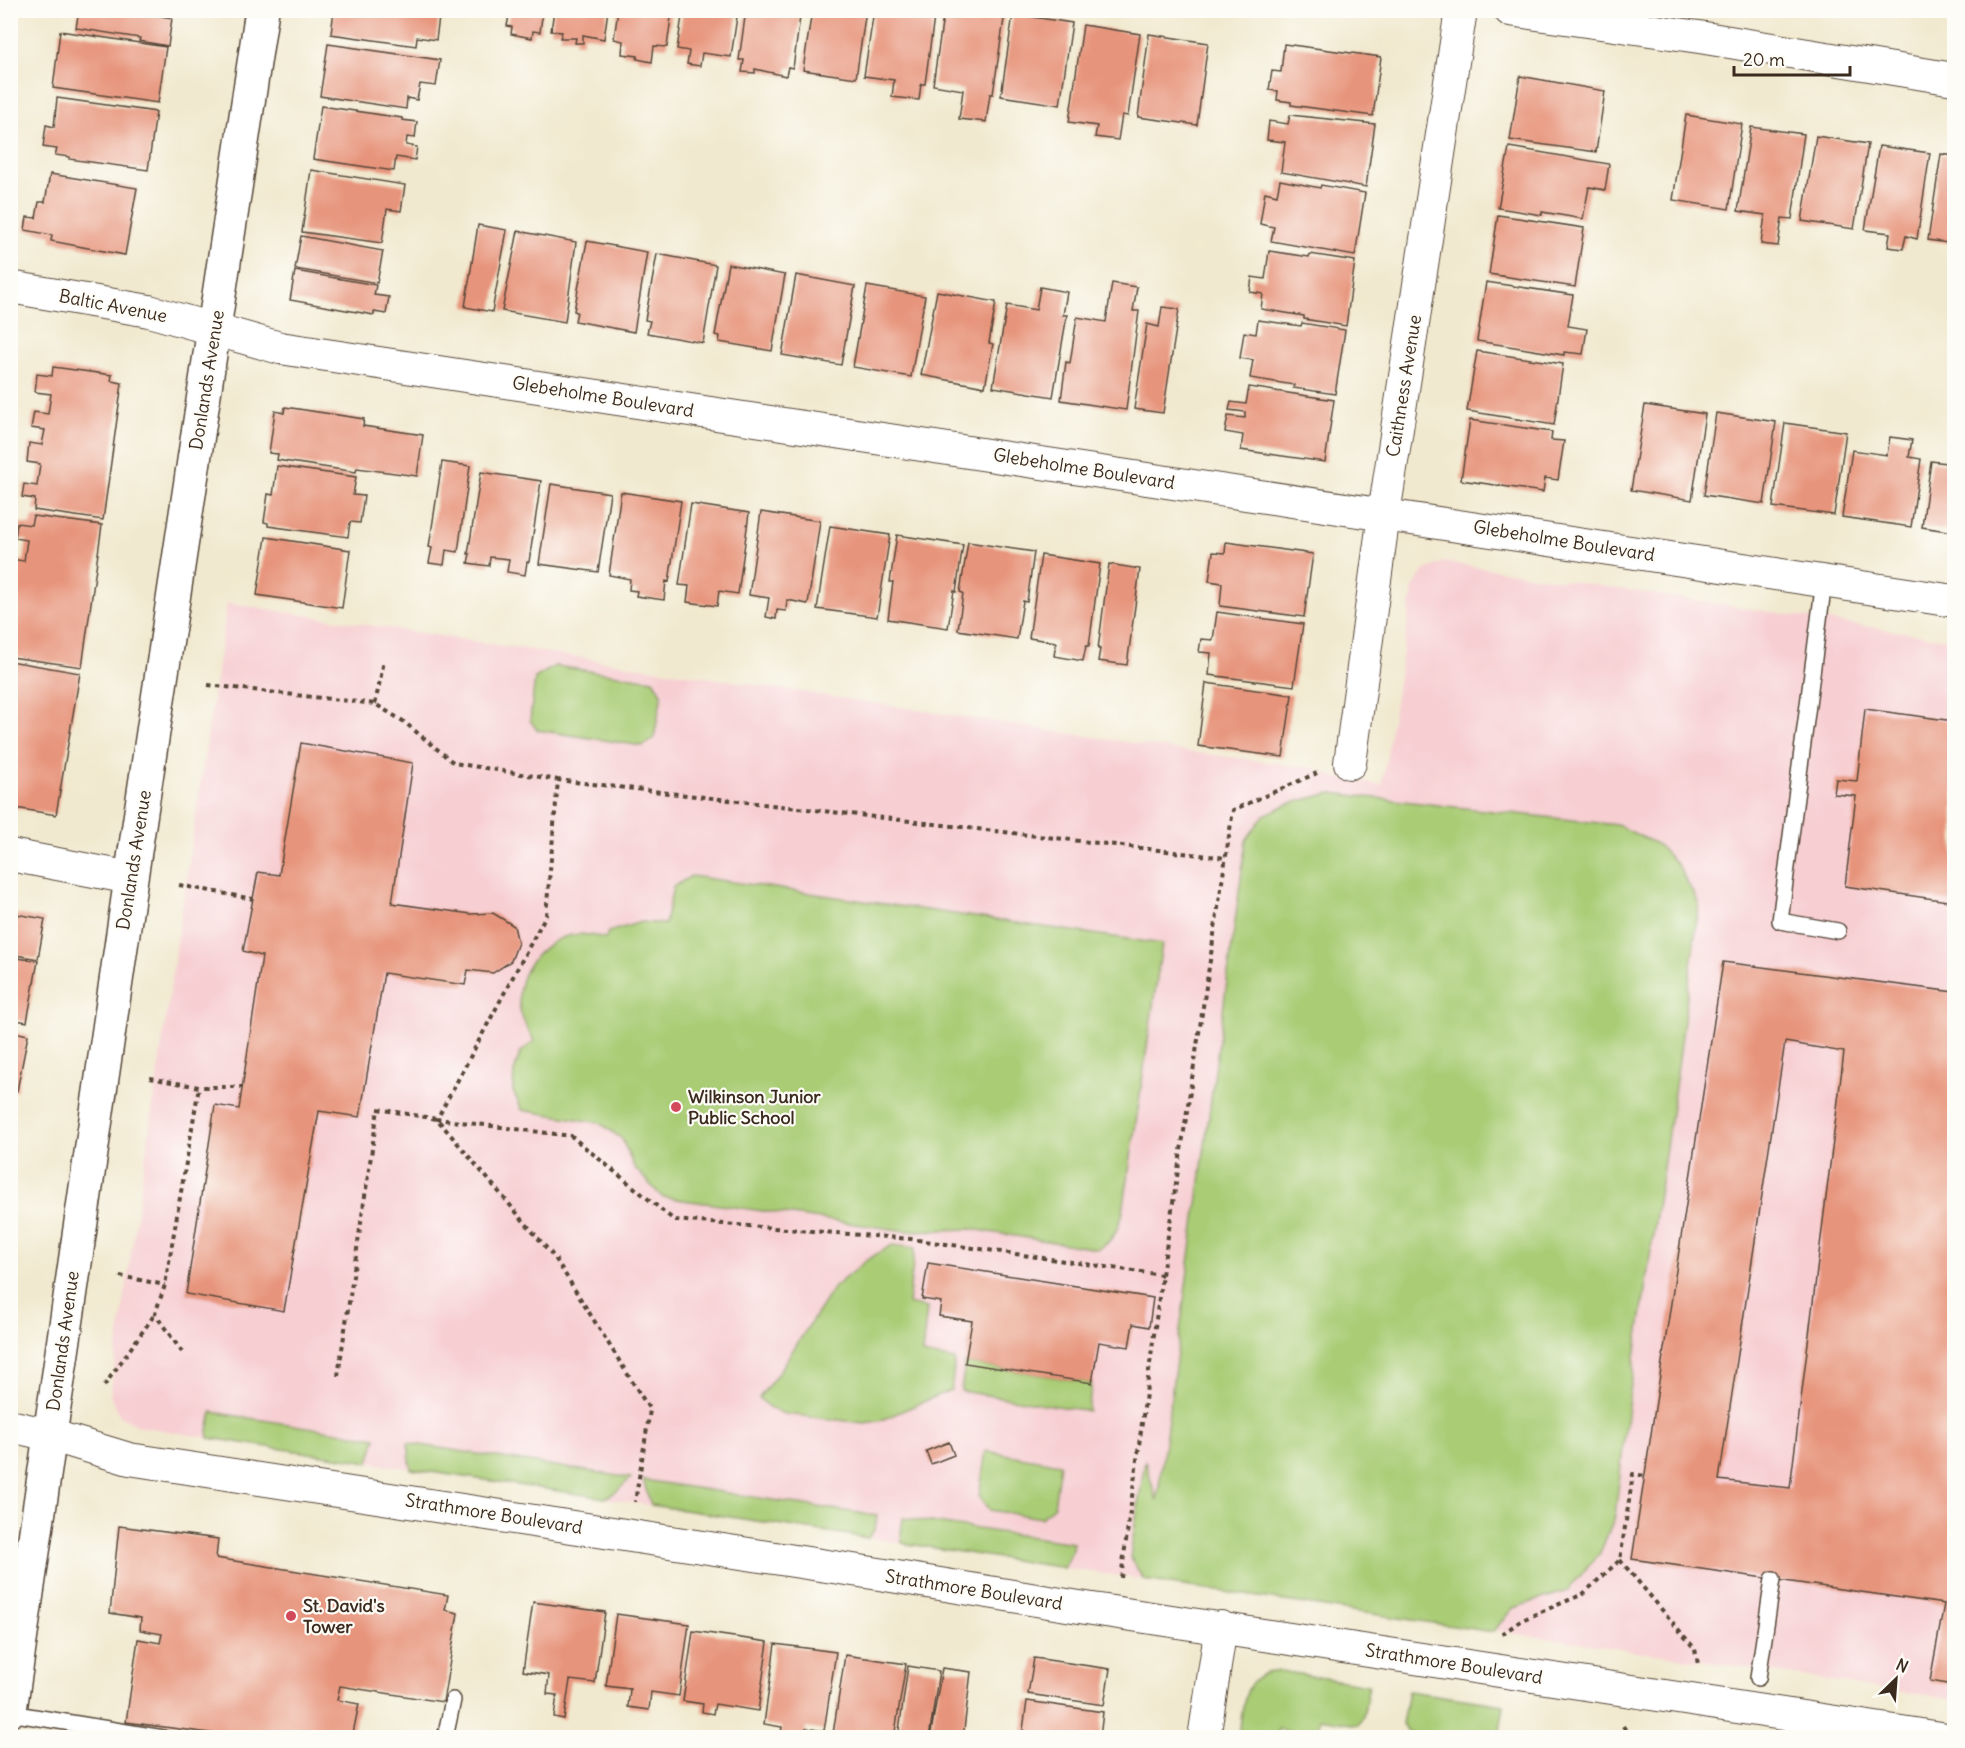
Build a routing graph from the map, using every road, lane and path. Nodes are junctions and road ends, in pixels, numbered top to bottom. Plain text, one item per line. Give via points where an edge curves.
1 (262, 10) edge
2 (1461, 10) edge
3 (1510, 10) edge
4 (1700, 24) edge
5 (1954, 79) edge
6 (10, 287) edge
7 (215, 328) junction
8 (1384, 514) junction
9 (1824, 581) junction
10 (1954, 601) edge
11 (384, 661) dead end
12 (208, 685) dead end
13 (375, 704) junction
14 (1335, 764) joint
15 (558, 780) junction
16 (10, 855) edge
17 (1226, 858) junction
18 (131, 878) junction
19 (179, 885) dead end
20 (253, 899) dead end
21 (1838, 931) dead end
22 (150, 1078) dead end
23 (199, 1087) junction
24 (243, 1087) dead end
25 (437, 1119) junction
26 (1162, 1275) junction
27 (120, 1276) dead end
28 (165, 1285) junction
29 (155, 1314) junction
30 (182, 1352) dead end
31 (338, 1376) dead end
32 (104, 1386) dead end
33 (10, 1426) edge
34 (50, 1435) junction
35 (1645, 1476) dead end
36 (634, 1509) dead end
37 (1620, 1560) junction
38 (1773, 1579) dead end
39 (1121, 1582) dead end
40 (1221, 1628) junction
41 (1496, 1637) dead end
42 (1698, 1667) dead end
43 (1758, 1678) dead end
44 (12, 1698) edge
45 (453, 1700) dead end
46 (163, 1737) edge
47 (445, 1737) edge
48 (1204, 1737) edge
49 (1941, 1737) edge

1 - 7 street, Donlands Avenue
2 - 8 street, Caithness Avenue
3 - 4 street
4 - 5 street
6 - 7 street, Baltic Avenue via 149,311
7 - 8 street, Glebeholme Boulevard via 280,348
7 - 18 street, Donlands Avenue
8 - 9 street, Glebeholme Boulevard
8 - 14 street, Caithness Avenue
9 - 10 street, Glebeholme Boulevard
9 - 21 lane via 1780,921
11 - 13 path
12 - 13 path
13 - 15 path via 404,721 454,764
14 - 17 path via 1233,810
15 - 17 path
15 - 25 path via 546,915
16 - 18 street
17 - 26 path
18 - 34 street, Donlands Avenue
19 - 20 path
22 - 23 path
23 - 24 path
23 - 28 path
25 - 26 path via 571,1136 674,1220 911,1239
25 - 31 path via 378,1109
25 - 36 path via 555,1258 650,1410
26 - 39 path
27 - 28 path
28 - 29 path
29 - 30 path
29 - 32 path
33 - 34 street, Strathmore Boulevard
34 - 40 street, Strathmore Boulevard via 129,1459
34 - 44 street, Donlands Avenue
35 - 37 path via 1633,1474
37 - 41 path via 1583,1594 1522,1620
37 - 42 path via 1695,1650
38 - 43 lane
40 - 48 street
40 - 49 street, Strathmore Boulevard
44 - 46 lane
45 - 47 lane

